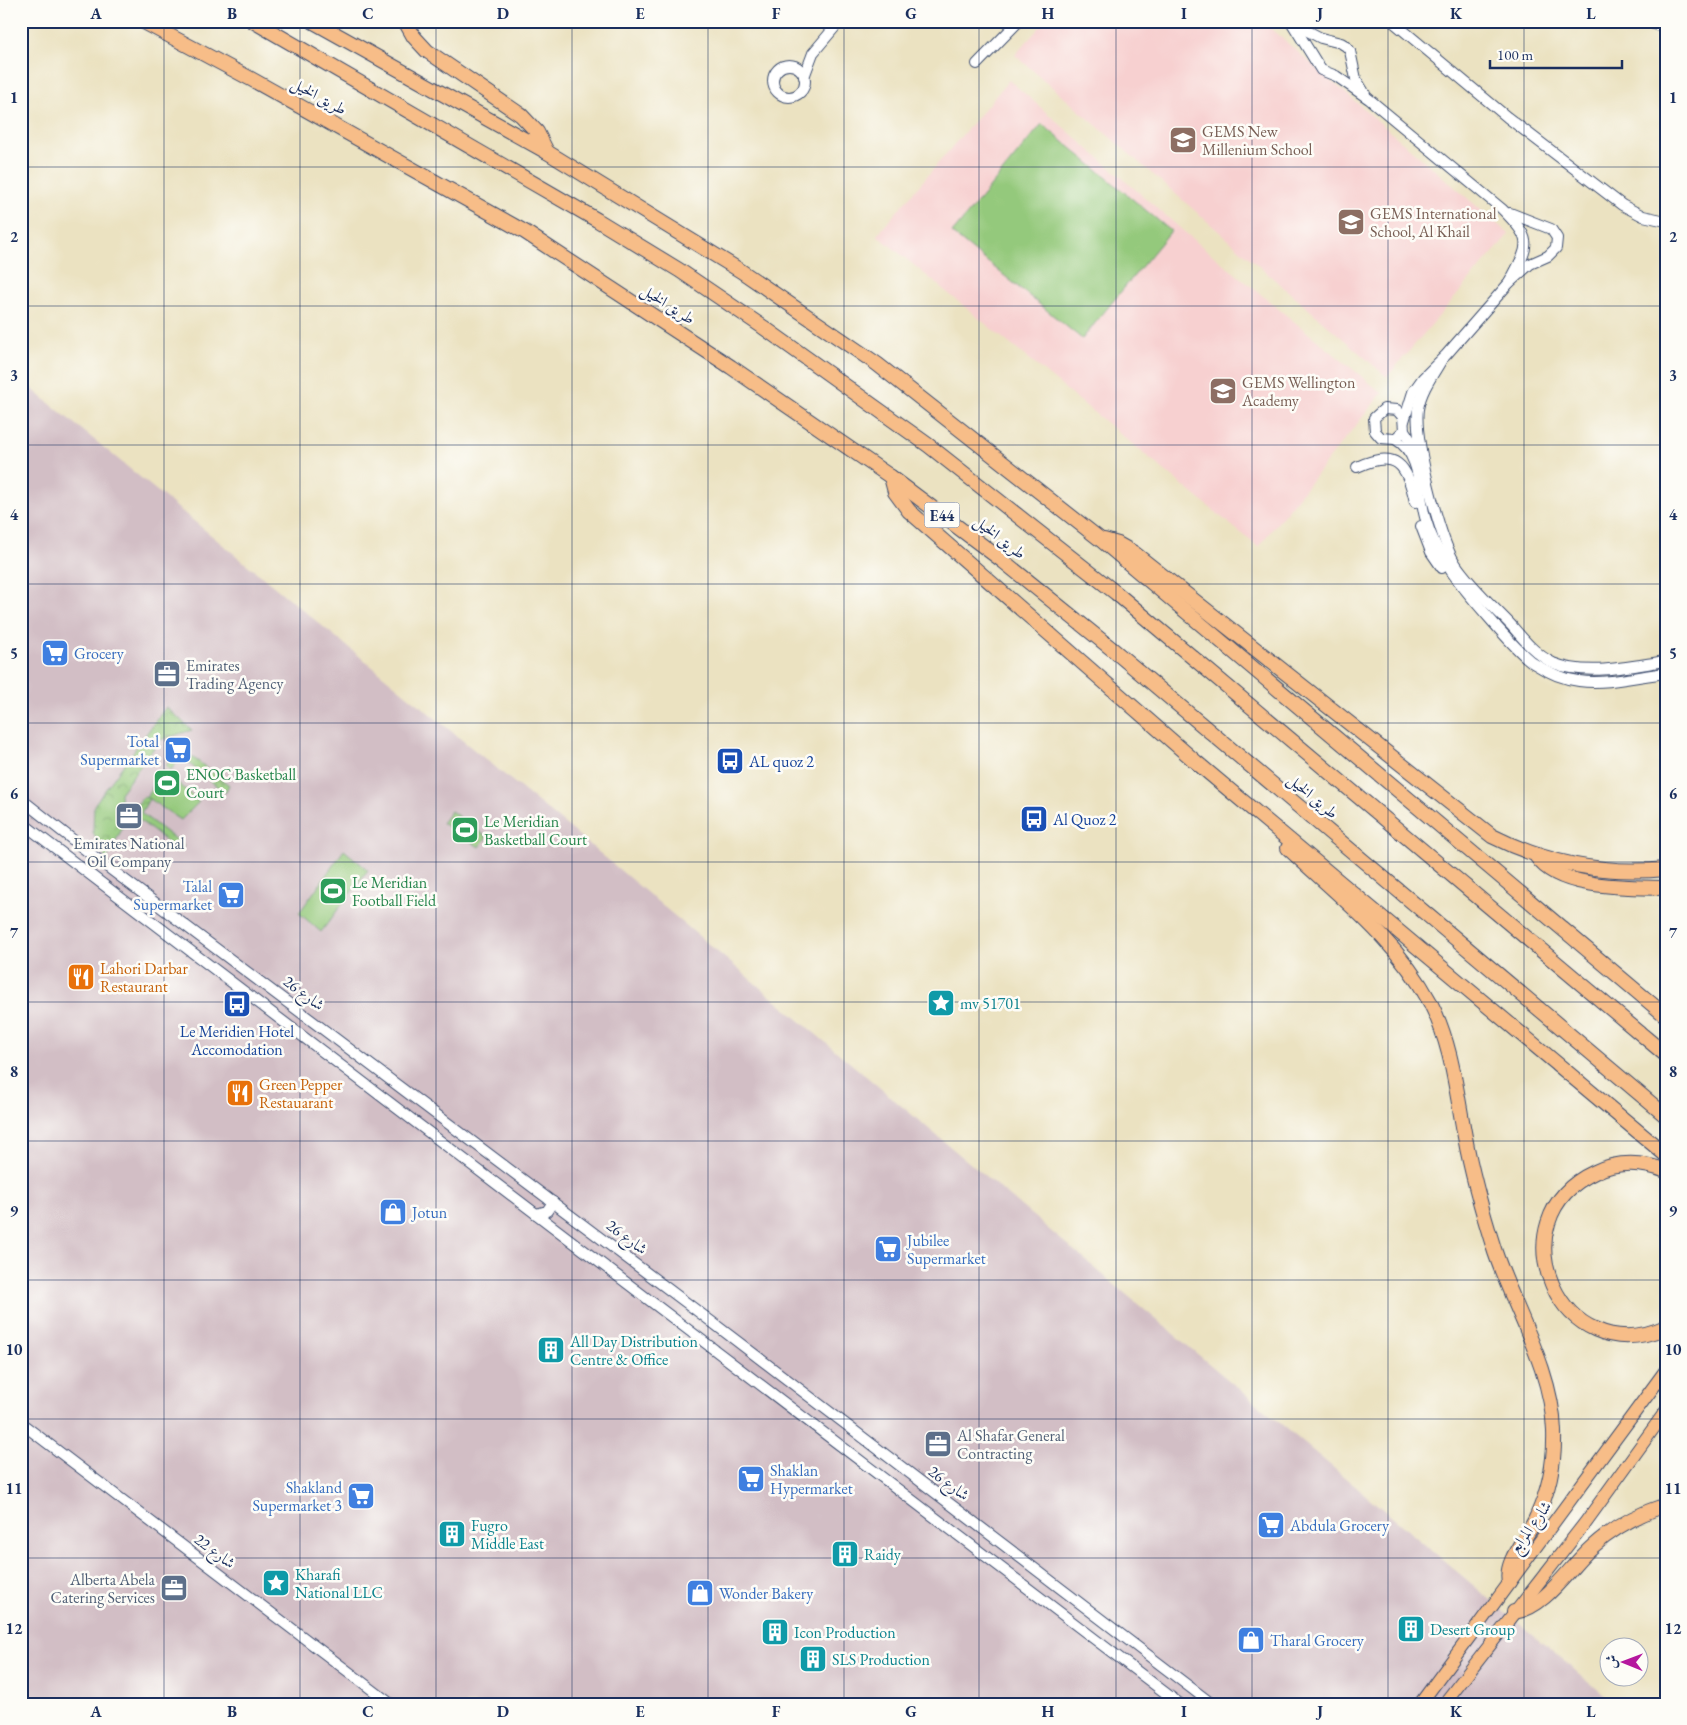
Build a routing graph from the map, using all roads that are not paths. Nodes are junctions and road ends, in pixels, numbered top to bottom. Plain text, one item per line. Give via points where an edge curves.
1 (142, 21) edge
2 (253, 21) edge
3 (312, 21) edge
4 (404, 21) edge
5 (840, 21) edge
6 (1011, 21) edge
7 (1019, 21) edge
8 (1392, 21) edge
9 (1647, 21) edge
10 (1291, 22) edge
11 (1666, 29) edge
12 (993, 47) junction
13 (813, 53) junction
14 (977, 64) dead end
15 (788, 66) junction
16 (804, 78) junction
17 (1369, 99) junction
18 (547, 152) junction
19 (1502, 209) junction
20 (1666, 221) edge
21 (1508, 283) junction
22 (1441, 361) junction
23 (1404, 425) junction
24 (1395, 439) junction
25 (1357, 466) dead end
26 (1426, 469) junction
27 (891, 477) junction
28 (1101, 540) junction
29 (1453, 554) junction
30 (1456, 579) junction
31 (1666, 655) edge
32 (1666, 661) edge
33 (1666, 673) edge
34 (21, 799) edge
35 (1269, 821) junction
36 (21, 822) edge
37 (1537, 857) junction
38 (1666, 869) edge
39 (1666, 888) edge
40 (1666, 1016) edge
41 (1666, 1055) edge
42 (1666, 1116) edge
43 (1666, 1155) edge
44 (1666, 1171) edge
45 (553, 1202) junction
46 (536, 1214) junction
47 (1666, 1327) edge
48 (1666, 1370) edge
49 (1666, 1411) edge
50 (21, 1423) edge
51 (1666, 1505) edge
52 (1509, 1582) junction
53 (1514, 1612) junction
54 (1454, 1690) junction
55 (391, 1704) edge
56 (1180, 1704) edge
57 (1212, 1704) edge
58 (1418, 1704) edge
59 (1444, 1704) edge
60 (1450, 1704) edge

1 - 27 highway, طريق الخيل / E44 via 526,232
2 - 41 highway, طريق الخيل via 679,270 920,440 1116,592
3 - 18 highway
4 - 18 highway via 427,51 527,120
5 - 13 street
6 - 12 street
7 - 12 street
8 - 20 street via 1622,205 1643,216
9 - 11 street
10 - 17 street via 1325,74 1336,76
10 - 17 street via 1320,38 1346,46 1356,79
12 - 14 street
13 - 15 street
13 - 16 street
15 - 16 street via 798,69
15 - 16 street via 778,70 774,78 774,86 781,95 793,97 800,93
17 - 19 street
18 - 28 highway via 741,271 832,332 921,397
19 - 21 street via 1521,230 1526,242
19 - 21 street via 1546,226 1557,238 1553,253 1530,264
21 - 22 street
22 - 23 street via 1417,385
22 - 26 street via 1426,386 1418,409
23 - 24 street
23 - 24 street via 1400,413 1393,408 1384,409 1374,418 1373,427 1378,435 1386,440
23 - 26 street
24 - 30 street via 1407,448 1414,462 1428,528
25 - 30 street via 1383,458 1404,468 1411,481 1420,524 1431,552 1450,577
26 - 29 street via 1438,520
27 - 35 highway via 895,492 909,511 1196,762
27 - 42 highway, طريق الخيل / E44 via 1112,649
28 - 37 highway via 1118,544 1134,553 1478,828
28 - 40 highway
29 - 31 street via 1540,647 1554,656 1598,663
29 - 32 street via 1455,562 1475,588 1536,652 1552,662 1598,669
30 - 33 street via 1518,650 1546,671 1578,681 1596,682
34 - 45 street, شارع 26
35 - 43 highway
35 - 52 highway via 1282,843 1400,956 1430,1001 1449,1050 1484,1217 1506,1283 1544,1376 1553,1414 1554,1452 1548,1485 1537,1516 1509,1567
36 - 46 street
37 - 38 highway via 1604,870
37 - 39 highway via 1547,868 1565,877 1620,886
44 - 47 highway via 1637,1164 1620,1164 1588,1175 1573,1186 1551,1214 1545,1252 1552,1289 1576,1318 1591,1328 1618,1336 1633,1336
45 - 46 street via 547,1211
45 - 57 street, شارع 26
46 - 56 street
48 - 52 main road, شارع المرابع
49 - 53 main road
50 - 55 street, شارع 22
51 - 53 highway via 1637,1516 1606,1535 1574,1563 1541,1600 1528,1609
52 - 58 main road, شارع المرابع
53 - 54 main road
54 - 59 main road
54 - 60 main road

